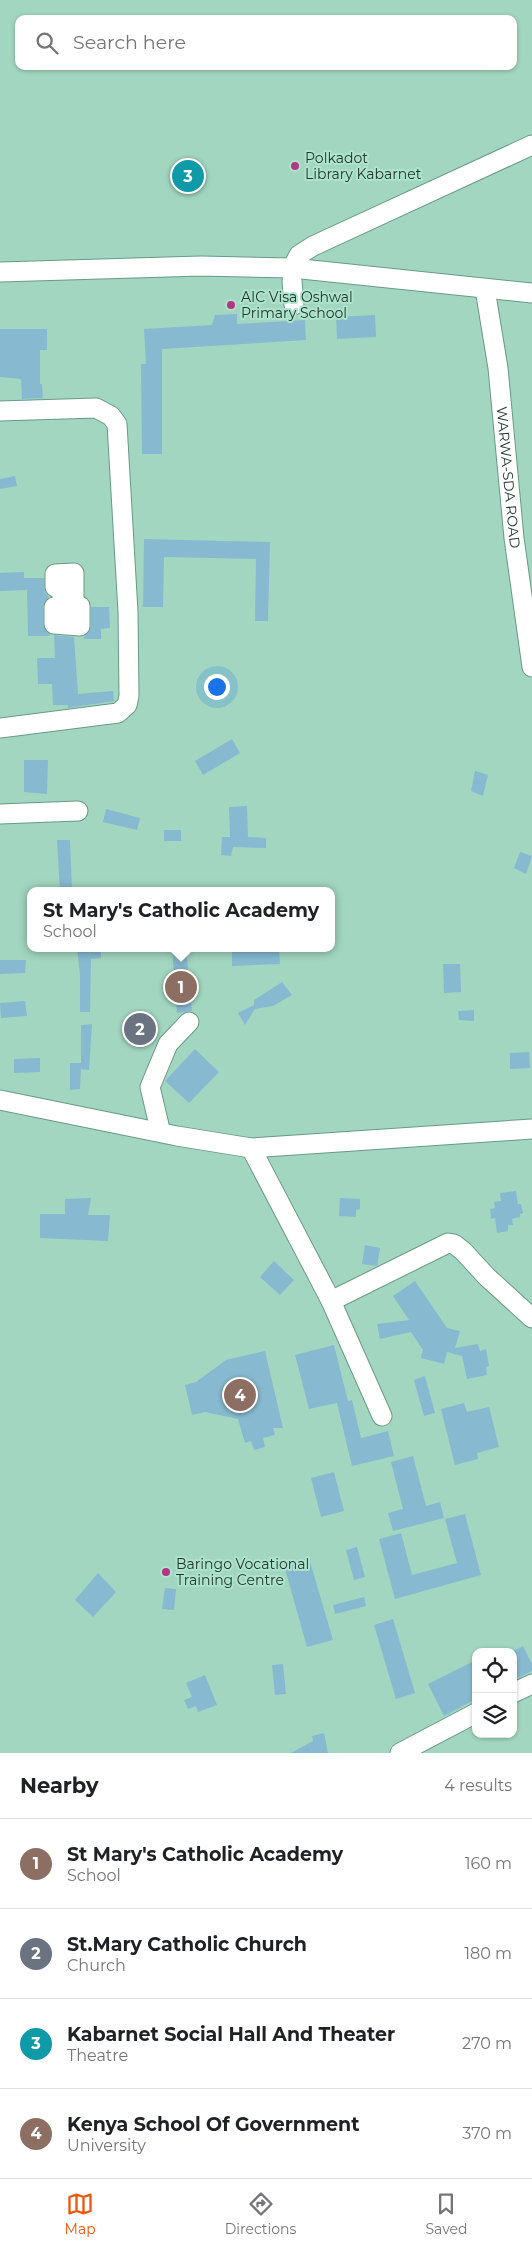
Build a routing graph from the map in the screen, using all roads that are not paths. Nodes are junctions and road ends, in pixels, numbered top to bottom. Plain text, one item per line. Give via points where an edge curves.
1 (532, 145) edge
2 (0, 272) edge
3 (292, 274) junction
4 (485, 289) junction
5 (532, 293) edge
6 (294, 304) dead end
7 (0, 411) edge
8 (532, 667) edge
9 (0, 728) edge
10 (78, 811) dead end
11 (0, 814) edge
12 (189, 1022) dead end
13 (0, 1100) edge
14 (159, 1126) dead end
15 (532, 1129) edge
16 (251, 1148) junction
17 (330, 1301) junction
18 (532, 1318) edge
19 (382, 1416) dead end
20 (532, 1684) edge
21 (517, 1691) edge
22 (472, 1715) edge
23 (400, 1753) edge

1 - 3 street via 312,246 299,255
2 - 3 street via 201,266
3 - 4 street
3 - 6 street
4 - 5 street
4 - 8 street, WARWA-SDA ROAD via 498,368 514,538
7 - 9 street via 96,408 111,416 117,424 128,612 129,696 127,706 118,712
10 - 11 street
12 - 14 street via 168,1044 150,1087
13 - 16 street
15 - 16 street
16 - 17 street
17 - 18 street via 442,1244 454,1244
17 - 19 street
20 - 21 street
22 - 23 street

